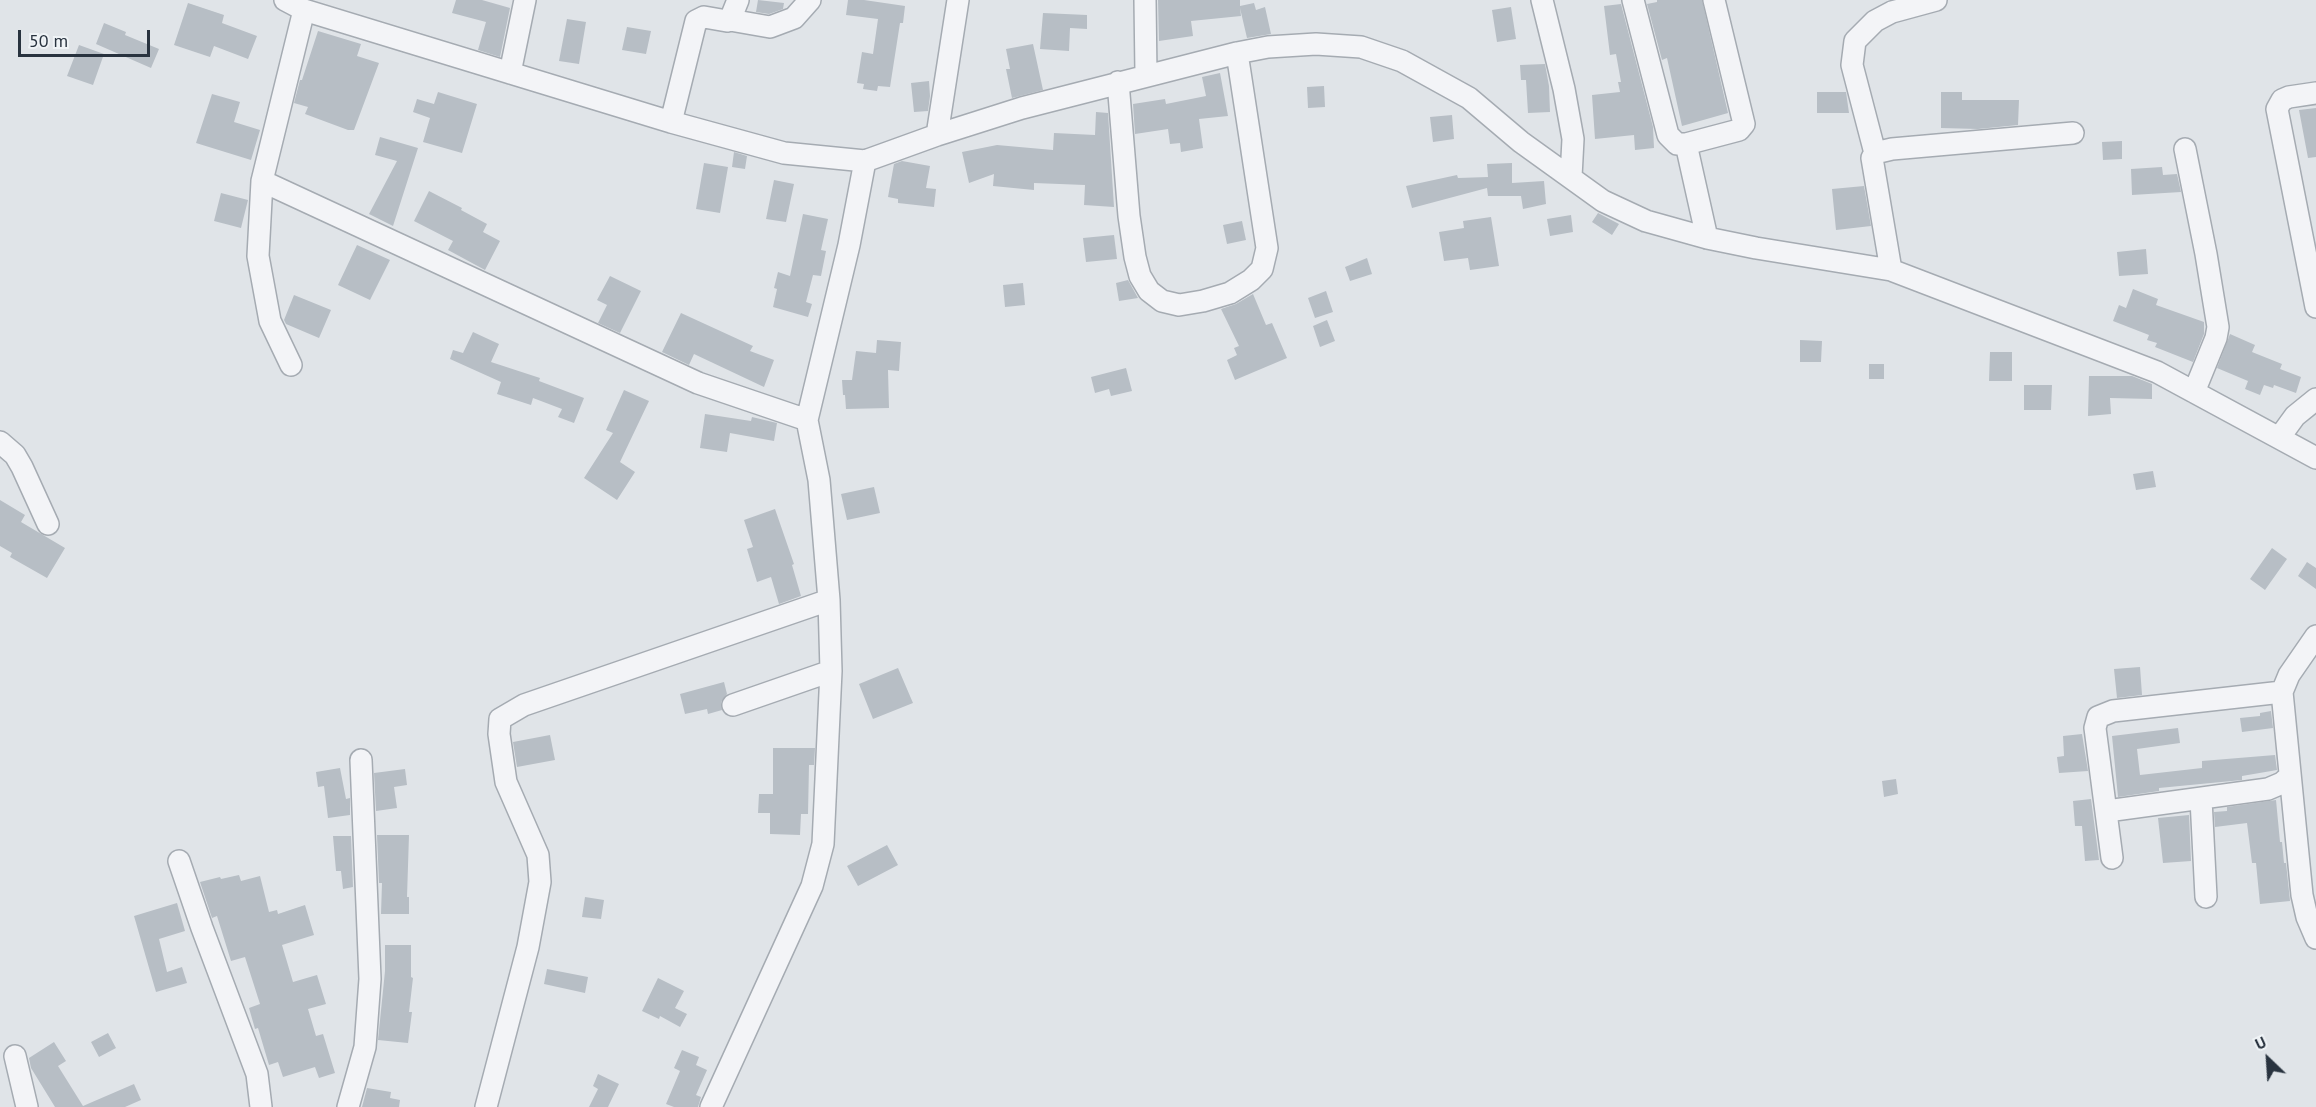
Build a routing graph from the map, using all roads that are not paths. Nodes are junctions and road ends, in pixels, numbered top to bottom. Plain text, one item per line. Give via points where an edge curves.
1 (285, 0) edge
2 (525, 0) edge
3 (810, 0) edge
4 (958, 0) edge
5 (1145, 0) edge
6 (1542, 0) edge
7 (1633, 0) edge
8 (1714, 0) edge
9 (1936, 0) edge
10 (304, 10) junction
11 (734, 10) edge
12 (1237, 53) junction
13 (510, 73) junction
14 (1146, 74) junction
15 (1118, 82) junction
16 (2316, 93) edge
17 (671, 122) junction
18 (2073, 133) dead end
19 (938, 135) junction
20 (1686, 144) junction
21 (2185, 149) dead end
22 (1875, 153) junction
23 (865, 161) junction
24 (1571, 177) junction
25 (262, 181) junction
26 (1707, 238) junction
27 (1891, 270) junction
28 (2316, 308) edge
29 (291, 365) dead end
30 (2194, 392) junction
31 (2316, 399) edge
32 (807, 420) junction
33 (2279, 438) junction
34 (0, 442) edge
35 (2316, 458) edge
36 (48, 524) dead end
37 (829, 600) junction
38 (2316, 636) edge
39 (831, 671) junction
40 (2282, 692) junction
41 (733, 705) dead end
42 (362, 760) dead end
43 (2290, 776) junction
44 (2201, 799) junction
45 (2107, 811) junction
46 (2112, 858) dead end
47 (179, 861) dead end
48 (2206, 897) dead end
49 (2316, 938) edge
50 (15, 1056) dead end
51 (27, 1107) edge
52 (261, 1107) edge
53 (348, 1107) edge
54 (486, 1107) edge
55 (711, 1107) edge

1 - 10 street
2 - 13 street
3 - 11 street via 794,18 770,27
4 - 19 street
5 - 14 street
6 - 24 street via 1573,139
7 - 20 street via 1668,135 1677,144
8 - 20 street via 1744,124 1738,130
9 - 22 street via 1892,12 1875,21 1855,41 1852,64
10 - 13 street
10 - 25 street
11 - 17 street via 726,21 704,17 696,21
12 - 14 street
12 - 15 street via 1268,248 1262,269 1251,280 1230,293 1203,301 1179,305 1162,301 1149,291 1140,276 1129,216
12 - 24 street via 1316,44 1361,47 1402,61 1469,98
13 - 17 street
14 - 15 street
15 - 19 street
16 - 28 street via 2289,97 2277,109
17 - 23 street via 784,153
18 - 22 street
19 - 23 street
20 - 26 street
21 - 30 street via 2218,327
22 - 27 street via 1872,158
23 - 32 street
24 - 26 street via 1603,201 1646,221
25 - 29 street via 258,256 270,321
25 - 32 street via 698,383
26 - 27 street
27 - 30 street via 2157,372
30 - 33 street
31 - 33 street via 2295,416
32 - 37 street via 819,480
33 - 35 street
34 - 36 street via 15,455
37 - 39 street
37 - 54 street via 524,705 500,719 506,782 537,855 540,882 528,947
38 - 40 street
39 - 41 street
39 - 55 street via 823,844 812,886
40 - 43 street
40 - 45 street via 2102,713 2095,728
42 - 53 street via 370,979 365,1047
43 - 44 street via 2268,789
43 - 49 street via 2302,895
44 - 45 street
44 - 48 street
45 - 46 street
47 - 52 street via 257,1074
50 - 51 street

